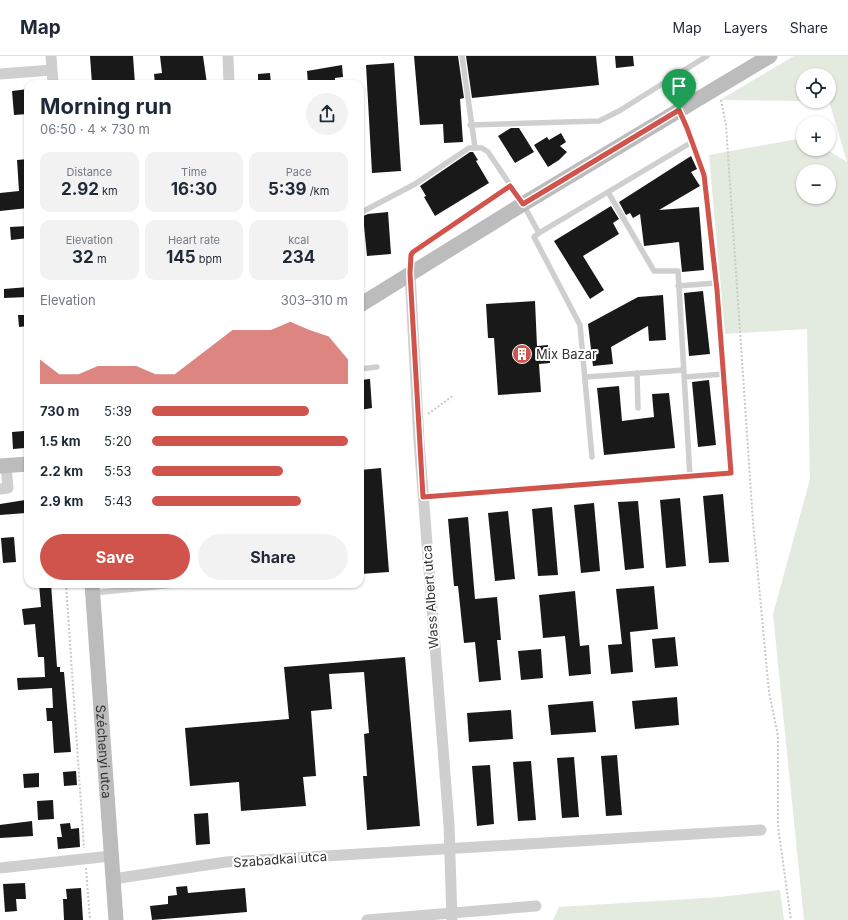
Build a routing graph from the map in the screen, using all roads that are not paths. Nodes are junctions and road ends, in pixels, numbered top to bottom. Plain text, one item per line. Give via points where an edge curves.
1 (51, 56) edge
2 (228, 56) edge
3 (462, 56) edge
4 (707, 56) edge
5 (770, 56) edge
6 (52, 70) junction
7 (0, 74) edge
8 (53, 80) edge
9 (229, 80) edge
10 (679, 110) junction
11 (470, 125) junction
12 (692, 142) junction
13 (475, 147) junction
14 (510, 186) junction
15 (608, 192) junction
16 (523, 204) junction
17 (364, 211) edge
18 (539, 233) junction
19 (410, 273) junction
20 (716, 283) junction
21 (678, 286) junction
22 (364, 302) edge
23 (377, 367) dead end
24 (364, 369) edge
25 (684, 370) junction
26 (637, 373) junction
27 (724, 374) junction
28 (586, 376) junction
29 (684, 377) junction
30 (638, 408) dead end
31 (592, 457) dead end
32 (16, 466) edge
33 (690, 476) junction
34 (0, 489) edge
35 (423, 497) junction
36 (93, 588) edge
37 (760, 830) dead end
38 (449, 849) junction
39 (111, 856) junction
40 (0, 868) edge
41 (113, 879) junction
42 (536, 906) dead end
43 (452, 916) edge
44 (116, 920) edge
45 (367, 920) edge

1 - 6 street
2 - 9 street
3 - 11 lane
4 - 11 lane via 599,121
5 - 10 main road
6 - 7 street
6 - 8 street
10 - 12 lane
10 - 16 main road
11 - 13 lane
12 - 15 lane
12 - 20 lane via 704,175
13 - 14 lane via 488,152
13 - 17 lane via 469,148 415,184
14 - 16 lane
14 - 19 lane via 418,247 411,255
15 - 18 lane
15 - 21 lane via 654,271 678,271
16 - 18 lane
16 - 19 main road
18 - 28 lane via 534,237 580,325
19 - 22 main road
19 - 35 street, Wass Albert utca
20 - 21 lane
20 - 27 lane
21 - 25 lane
23 - 24 lane
25 - 26 lane
25 - 29 lane
26 - 28 lane
26 - 30 lane
27 - 29 lane
27 - 33 lane via 731,473
28 - 31 lane
29 - 33 lane
32 - 34 street via 8,488
33 - 35 lane
35 - 38 street, Wass Albert utca
36 - 39 main road, Széchenyi utca
37 - 38 street, Szabadkai utca
38 - 41 street, Szabadkai utca via 226,862
38 - 43 street, Wass Albert utca
39 - 40 street
39 - 41 main road, Széchenyi utca
41 - 44 main road, Széchenyi utca
42 - 43 street
43 - 45 street

